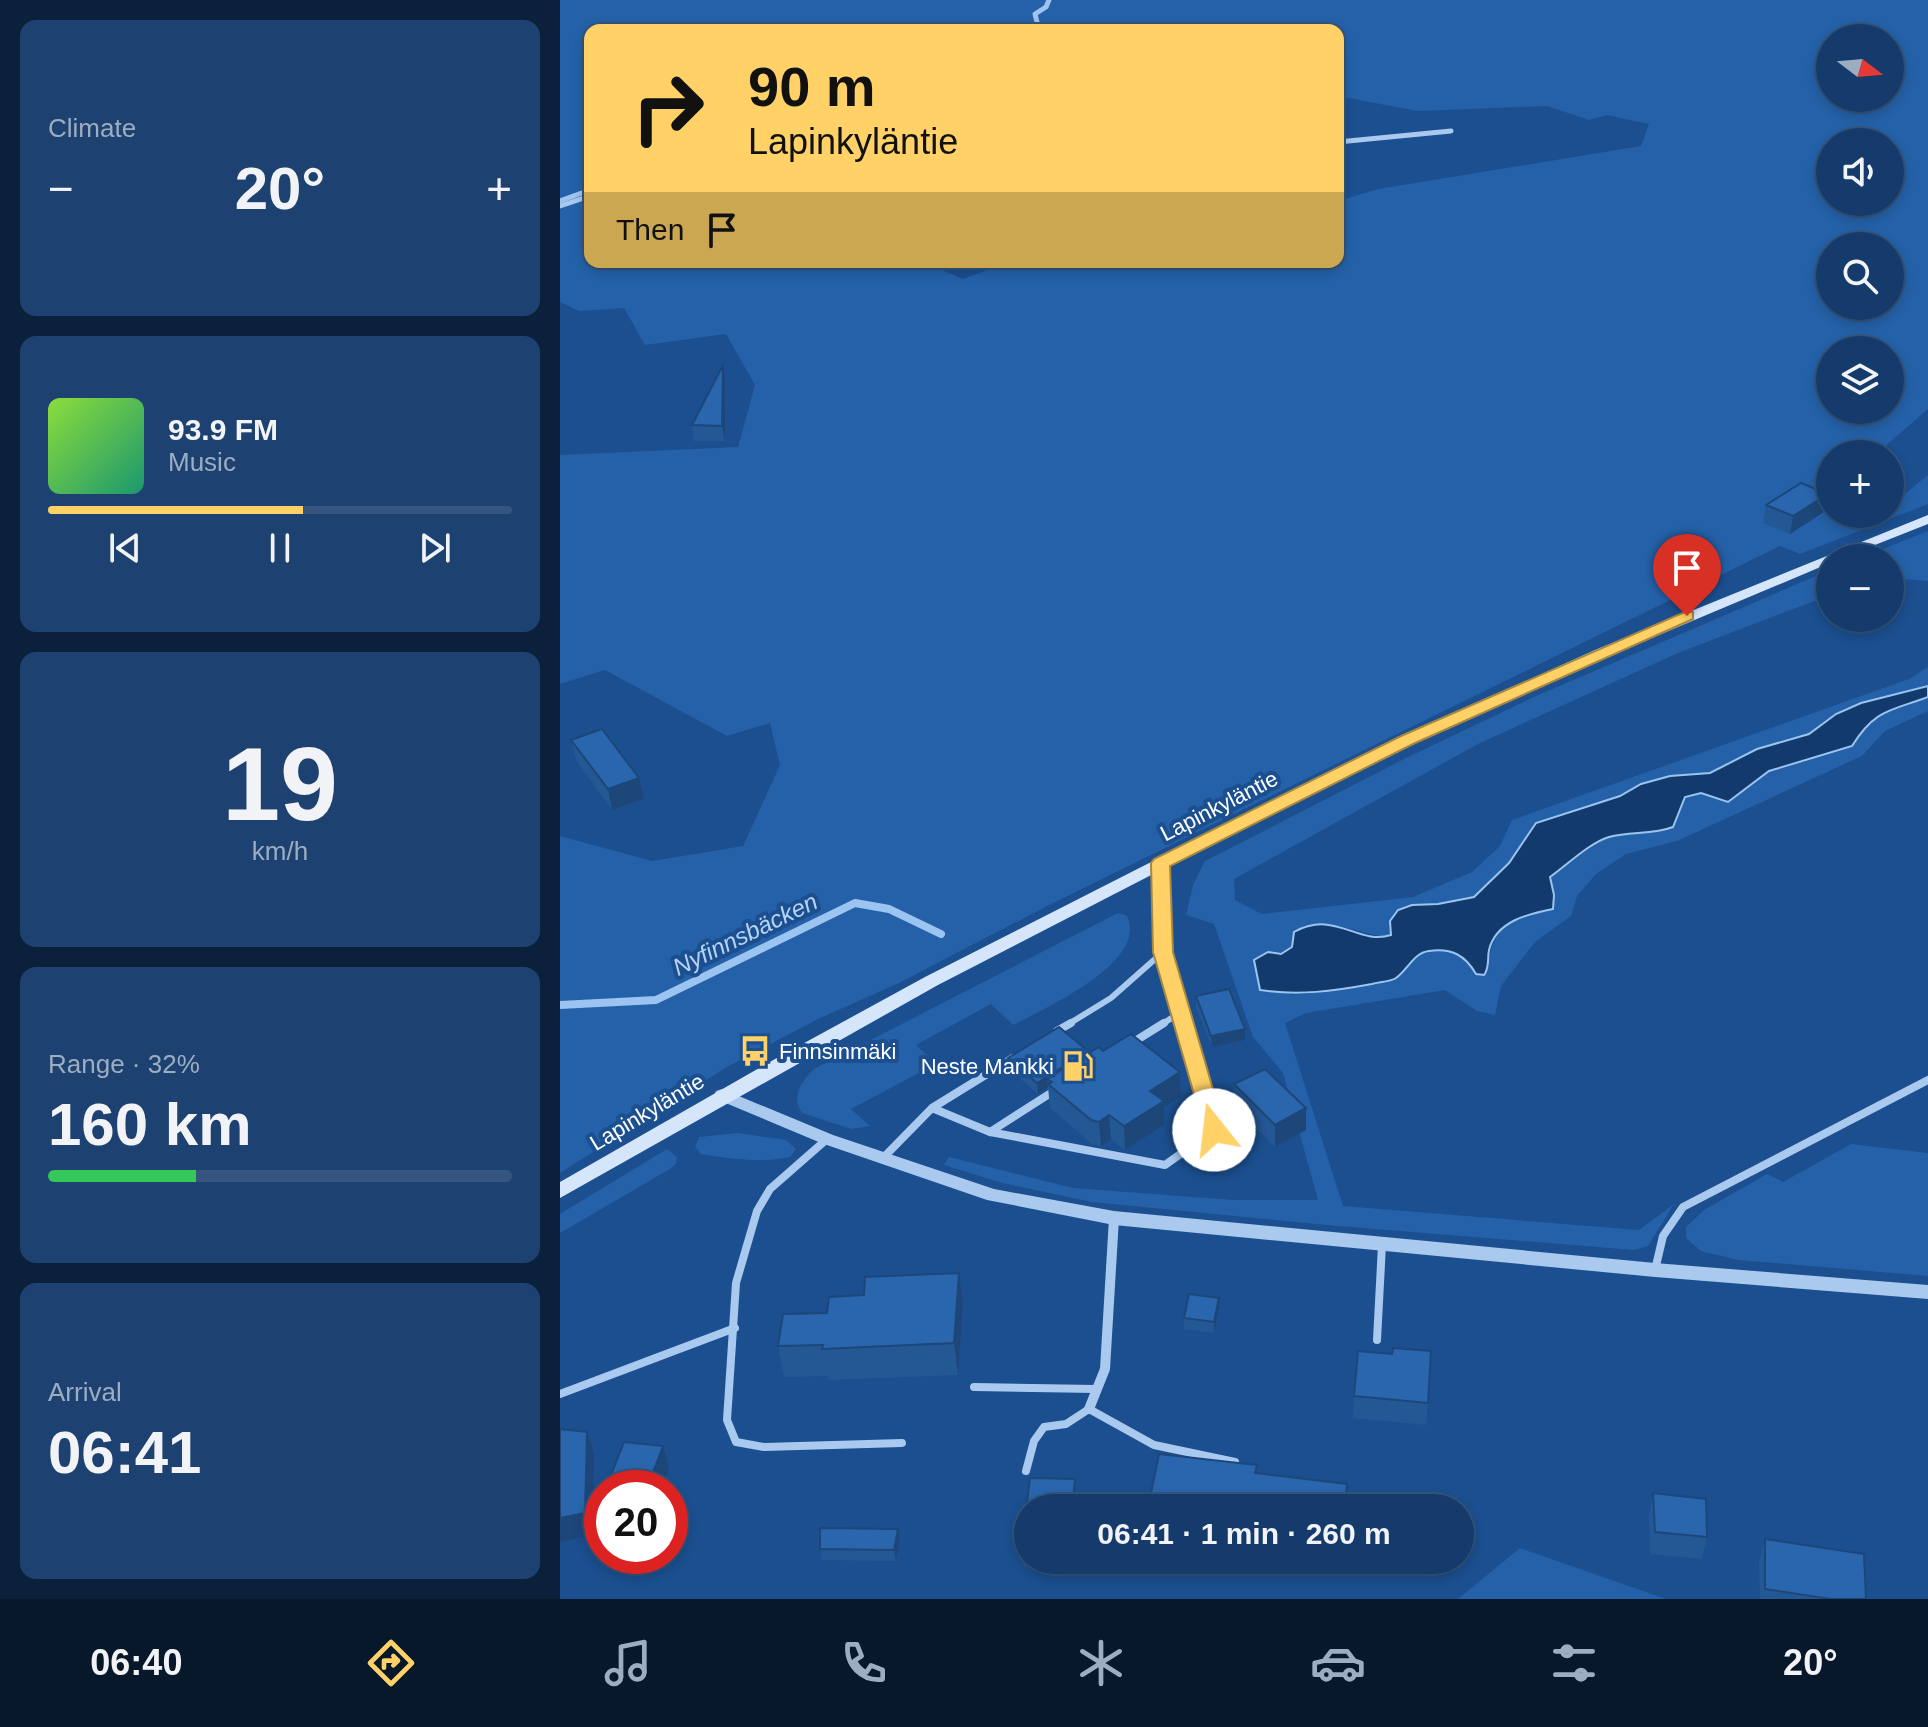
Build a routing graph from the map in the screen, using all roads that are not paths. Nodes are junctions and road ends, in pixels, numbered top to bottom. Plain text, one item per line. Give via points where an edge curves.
1 (1451, 131) dead end
2 (1344, 141) edge
3 (584, 198) edge
4 (560, 206) edge
5 (1928, 519) edge
6 (1160, 863) junction
7 (1163, 952) junction
8 (1179, 1013) junction
9 (1047, 1037) edge
10 (1125, 1047) edge
11 (1021, 1053) edge
12 (1928, 1080) edge
13 (1057, 1090) edge
14 (722, 1095) junction
15 (932, 1108) junction
16 (990, 1132) junction
17 (827, 1139) junction
18 (883, 1158) junction
19 (560, 1191) edge
20 (1114, 1218) junction
21 (1382, 1245) junction
22 (1655, 1270) junction
23 (1928, 1292) edge
24 (735, 1328) junction
25 (1377, 1340) dead end
26 (974, 1387) dead end
27 (1096, 1389) junction
28 (560, 1394) edge
29 (1089, 1409) junction
30 (902, 1443) dead end
31 (1235, 1462) edge
32 (1026, 1471) dead end

1 - 2 street
3 - 4 street
5 - 6 main road, Lapinkyläntie via 1748,590 1421,733
6 - 7 lane
6 - 14 main road, Lapinkyläntie
7 - 8 lane
7 - 9 lane via 1111,998
8 - 10 lane
8 - 16 lane via 1214,1130 1165,1165
11 - 15 lane
12 - 22 lane via 1683,1207 1663,1236
13 - 16 lane
14 - 17 street
14 - 19 main road, Lapinkyläntie
15 - 16 lane
15 - 18 lane
17 - 18 street
17 - 24 lane via 770,1189 757,1211 736,1283
18 - 20 street via 993,1195
20 - 21 street
20 - 27 street via 1105,1369
21 - 22 street
21 - 25 lane
22 - 23 street
24 - 28 lane
24 - 30 lane via 727,1420 736,1442 764,1447
26 - 27 lane
27 - 29 street
29 - 31 lane via 1154,1445
29 - 32 lane via 1066,1424 1044,1427

